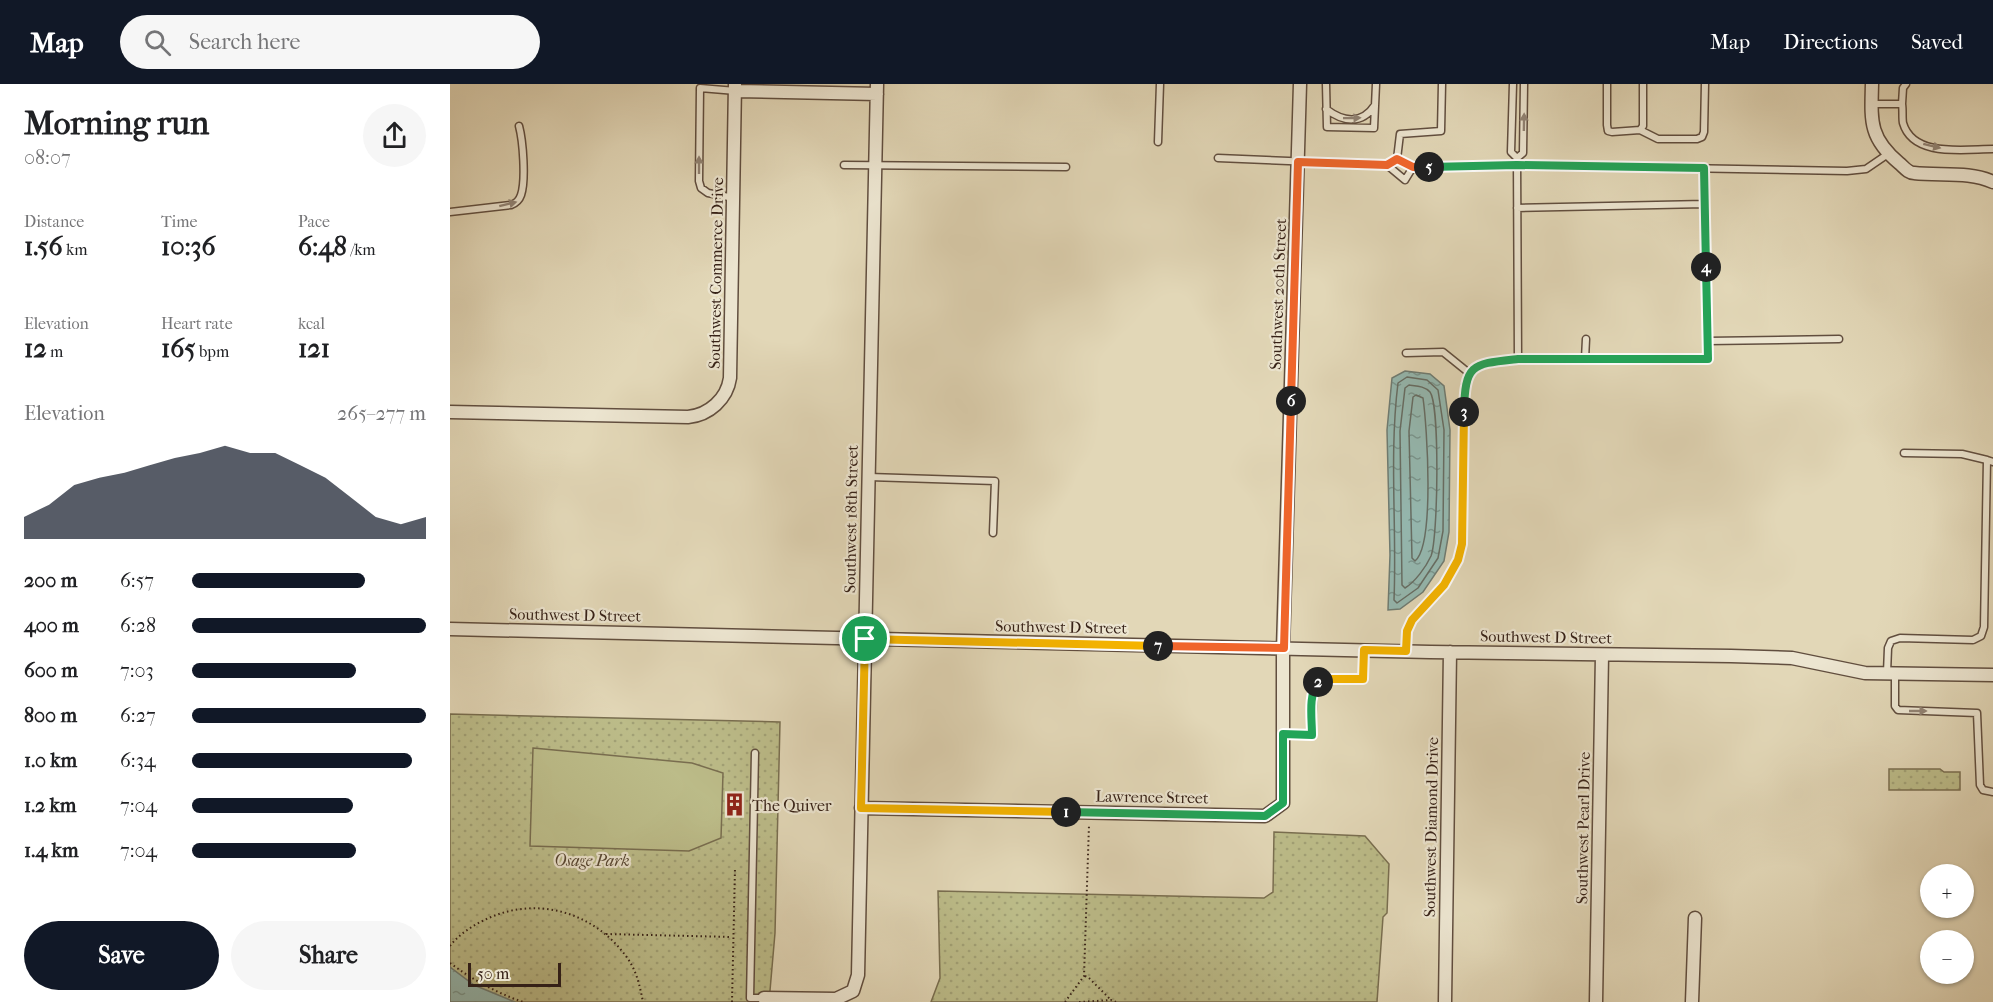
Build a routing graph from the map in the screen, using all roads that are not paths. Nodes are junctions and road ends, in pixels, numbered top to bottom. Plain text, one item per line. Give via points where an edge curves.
1 (1160, 84) edge
2 (1300, 84) edge
3 (1326, 84) edge
4 (1376, 84) edge
5 (1442, 84) edge
6 (1513, 84) edge
7 (1524, 84) edge
8 (1607, 84) edge
9 (1643, 84) edge
10 (1705, 84) edge
11 (1872, 84) edge
12 (1905, 84) edge
13 (736, 88) edge
14 (877, 89) edge
15 (1871, 104) junction
16 (1902, 104) junction
17 (1375, 105) junction
18 (1326, 109) junction
19 (519, 126) dead end
20 (1640, 130) junction
21 (1158, 142) dead end
22 (1993, 149) edge
23 (1888, 154) junction
24 (1218, 158) dead end
25 (1397, 159) junction
26 (1517, 161) junction
27 (1298, 162) junction
28 (875, 164) junction
29 (844, 165) dead end
30 (1387, 165) junction
31 (1066, 167) dead end
32 (1413, 167) junction
33 (1704, 168) junction
34 (1993, 182) edge
35 (734, 198) junction
36 (1705, 204) junction
37 (1517, 208) junction
38 (450, 212) edge
39 (1586, 339) dead end
40 (1839, 339) dead end
41 (1707, 341) junction
42 (1406, 353) dead end
43 (1518, 359) junction
44 (1585, 359) junction
45 (1469, 373) junction
46 (450, 412) edge
47 (1904, 453) dead end
48 (1990, 461) edge
49 (868, 477) junction
50 (993, 533) dead end
51 (450, 629) edge
52 (865, 639) junction
53 (1284, 648) junction
54 (1364, 650) junction
55 (1406, 651) junction
56 (1450, 652) junction
57 (1602, 655) junction
58 (1891, 673) junction
59 (1993, 675) edge
60 (1283, 734) junction
61 (755, 753) dead end
62 (1993, 792) edge
63 (861, 808) junction
64 (1695, 918) dead end
65 (764, 999) joint
66 (1445, 1002) edge
67 (1596, 1002) edge
68 (1692, 1002) edge

1 - 21 lane
2 - 27 street, Southwest 20th Street
3 - 18 lane
4 - 17 lane
5 - 25 lane via 1441,131 1400,134
6 - 26 lane via 1511,152
26 -> 7 lane via 1523,153
8 - 20 lane via 1608,131
9 - 20 lane
10 - 20 lane via 1702,137 1658,139
11 - 15 street
12 - 16 lane
13 - 14 street
13 - 35 street, Southwest Commerce Drive
35 -> 13 lane via 701,188 700,88
14 - 28 street, Southwest 18th Street
15 - 16 lane
15 - 23 street via 1876,138
16 -> 22 lane via 1904,124 1914,140 1933,148
18 -> 17 lane via 1338,118 1360,119
17 - 18 lane via 1374,128 1327,127
38 -> 19 lane via 518,201 523,171
23 - 33 lane via 1866,169 1847,171
23 - 34 street via 1911,173 1975,177
24 - 27 lane
25 - 30 lane
25 - 32 lane
26 - 32 lane
26 - 33 lane
26 - 37 lane
27 - 30 lane
27 - 53 street, Southwest 20th Street
28 - 29 lane
28 - 31 lane
28 - 49 street, Southwest 18th Street
30 - 32 lane via 1405,180
33 - 36 lane
35 - 46 street, Southwest Commerce Drive via 730,378 722,398 709,410 688,417
36 - 37 lane
36 - 41 lane
37 - 43 lane
39 - 44 lane
40 - 41 lane
41 - 44 lane via 1708,359
42 - 45 lane via 1443,352
43 - 44 lane
43 - 45 lane via 1477,366
45 - 55 lane via 1465,385 1462,544 1444,585 1412,620
47 - 48 lane via 1962,454
48 - 58 lane via 1981,636 1973,640 1891,641
49 - 50 lane via 995,481
49 - 52 street, Southwest 18th Street
51 - 52 street, Southwest D Street
52 - 53 street, Southwest D Street
52 - 63 street, Southwest 18th Street
53 - 54 street, Southwest D Street
53 - 60 street, Lawrence Street
54 - 55 street, Southwest D Street
54 - 60 lane via 1363,679 1317,682 1312,735
55 - 56 street, Southwest D Street
56 - 57 street, Southwest D Street
56 - 66 street, Southwest Diamond Drive
57 - 58 street, Southwest D Street via 1792,658 1865,673
57 - 67 street, Southwest Pearl Drive
58 - 59 street, Southwest D Street
58 -> 62 lane via 1898,710 1977,712 1980,785
60 - 63 street, Lawrence Street via 1283,803 1265,816
61 - 65 lane via 750,998
63 - 65 street, Southwest 18th Street via 858,975 853,991 836,999
64 - 68 street

